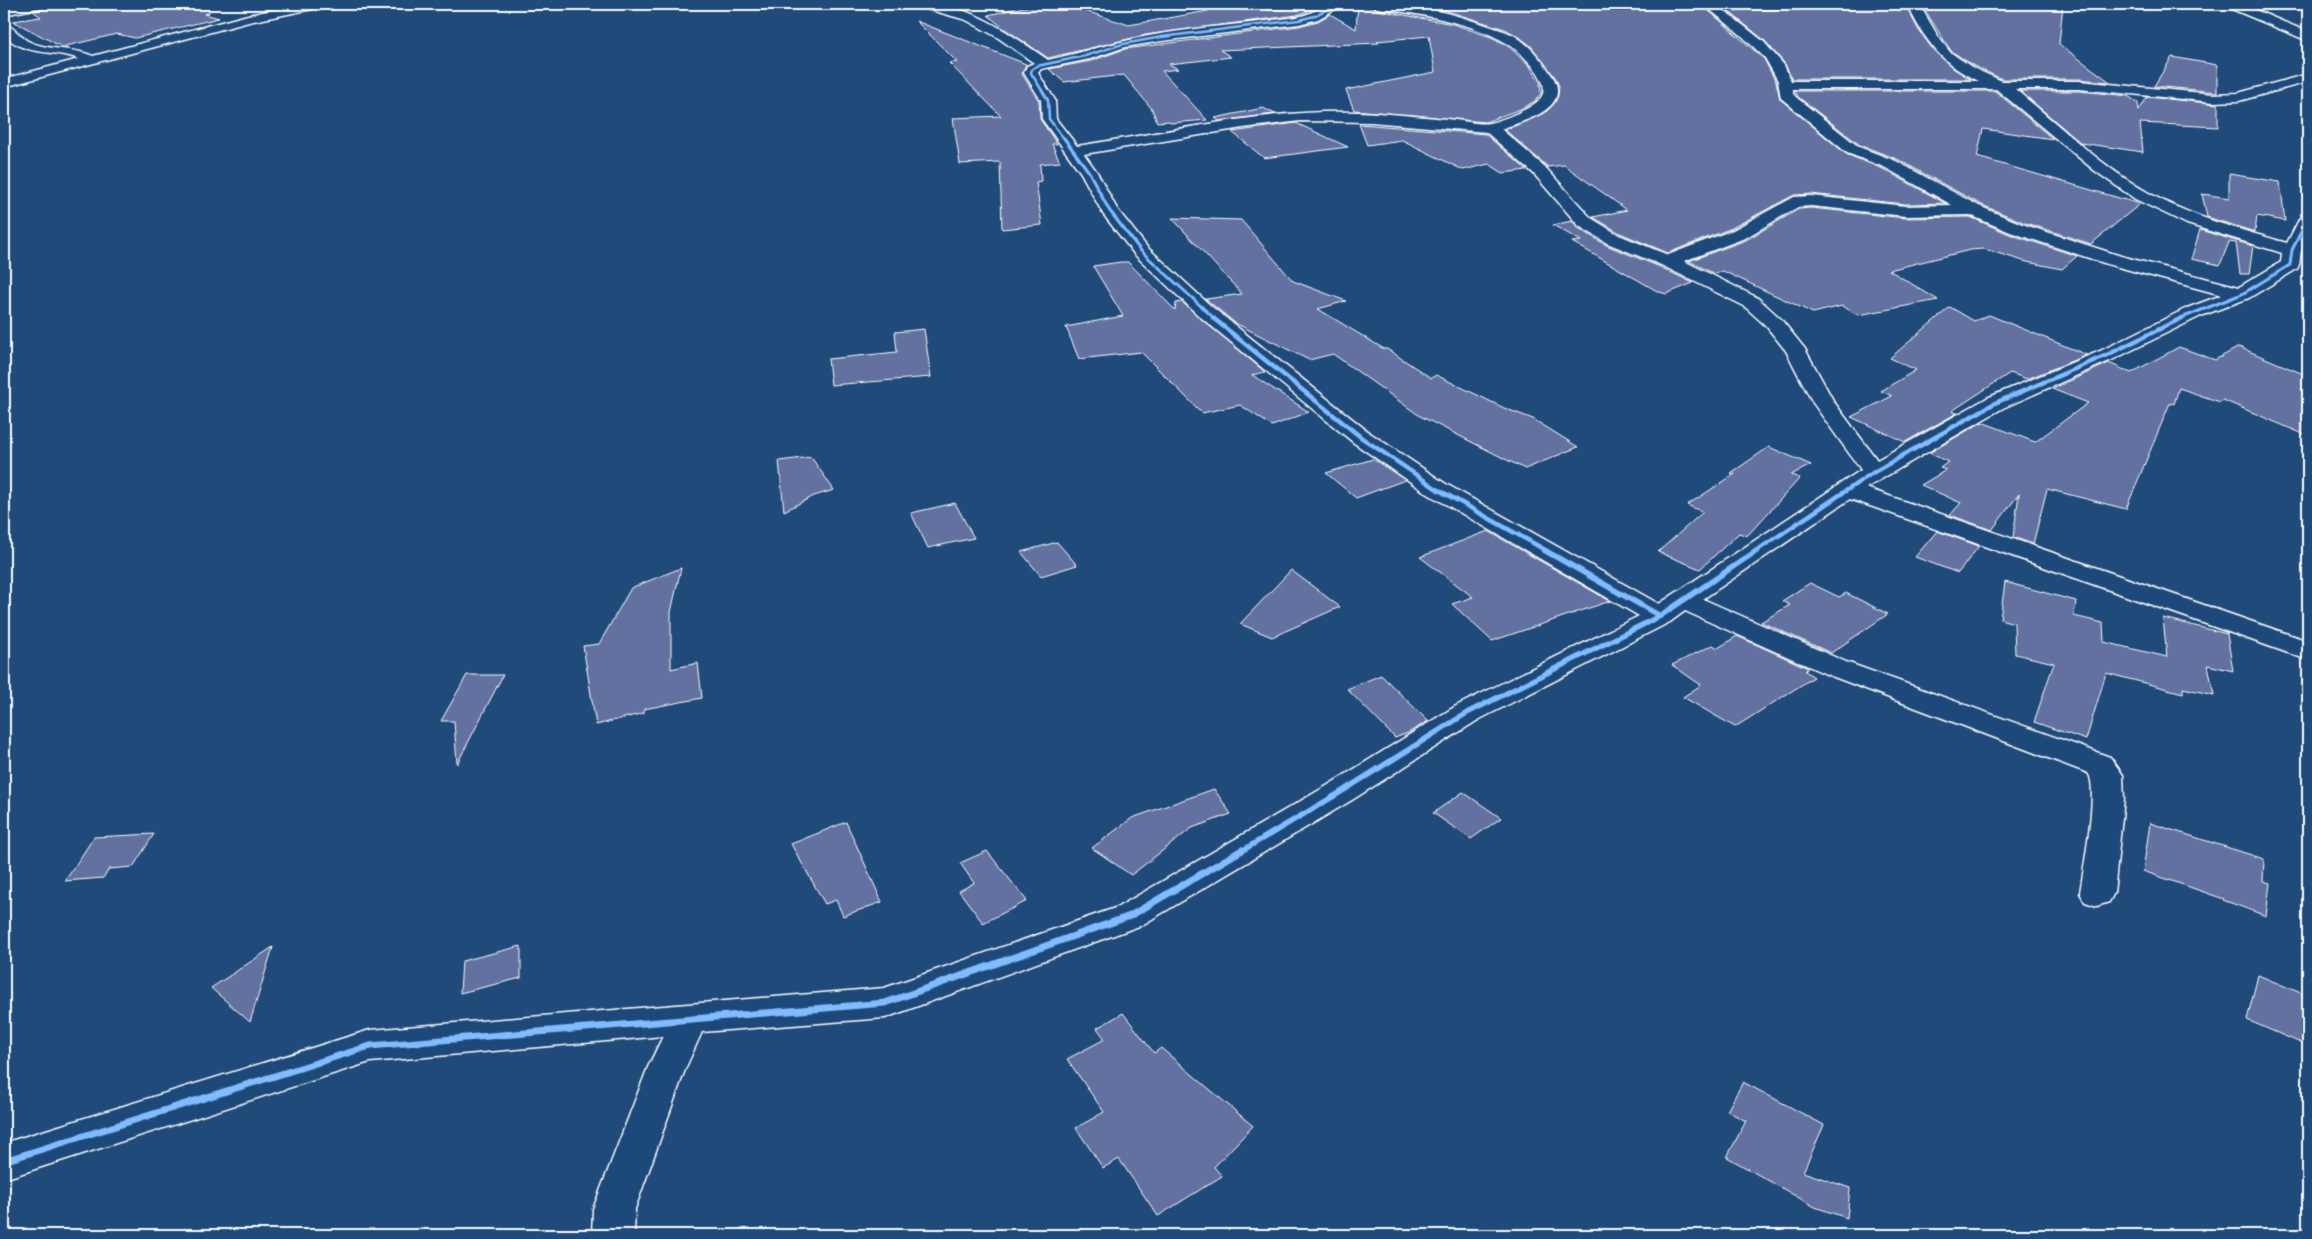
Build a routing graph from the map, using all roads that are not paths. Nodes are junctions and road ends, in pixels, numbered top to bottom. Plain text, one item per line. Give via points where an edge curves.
1 (39, 4) edge
2 (318, 4) edge
3 (924, 4) edge
4 (1338, 4) edge
5 (1377, 4) edge
6 (1709, 4) edge
7 (1913, 4) edge
8 (2231, 4) edge
9 (4, 11) edge
10 (4, 28) edge
11 (2308, 37) edge
12 (90, 61) junction
13 (1045, 64) junction
14 (2308, 78) edge
15 (4, 83) edge
16 (1787, 85) junction
17 (2001, 85) junction
18 (1490, 128) junction
19 (1074, 151) junction
20 (1973, 210) junction
21 (2308, 218) edge
22 (1668, 262) junction
23 (2296, 262) edge
24 (2242, 294) junction
25 (1874, 472) junction
26 (1848, 490) junction
27 (1672, 608) junction
28 (2308, 651) edge
29 (2097, 893) dead end
30 (690, 1018) junction
31 (4, 1161) edge
32 (613, 1235) edge

1 - 9 street
2 - 12 street
3 - 13 street via 970,17 1002,34
4 - 13 street via 1299,20 1162,37
5 - 18 street via 1434,12 1504,36 1516,42 1536,62 1550,82 1551,93 1545,103 1534,111
6 - 16 street via 1759,44 1779,67
7 - 17 street via 1930,39 1945,56 1963,69
8 - 11 street
10 - 12 street via 18,43 83,56
12 - 15 street
13 - 19 street via 1032,69 1031,74 1048,96 1049,119
14 - 17 street via 2239,97 2213,98 2079,86
16 - 17 street
16 - 20 street via 1786,95 1792,101 1853,150 1890,164
17 - 23 street via 2116,179 2162,206
18 - 19 street via 1362,116 1300,117 1179,132 1129,144
18 - 22 street via 1539,170 1585,222 1613,239
19 - 27 street via 1109,210 1141,251 1205,311 1362,438 1437,489
20 - 22 street via 1905,211 1794,202 1739,234
20 - 24 street via 2016,228 2114,260
21 - 23 street
22 - 25 street via 1751,302 1774,322 1795,349 1824,403
23 - 24 street
24 - 25 street via 2194,312 2107,355 1995,403
25 - 26 street
26 - 27 street
26 - 28 street
27 - 29 street via 2099,765 2107,776 2108,799
27 - 30 street via 1467,713 1341,792 1130,916 885,1003
30 - 31 street via 370,1046
30 - 32 street via 667,1067 614,1209

